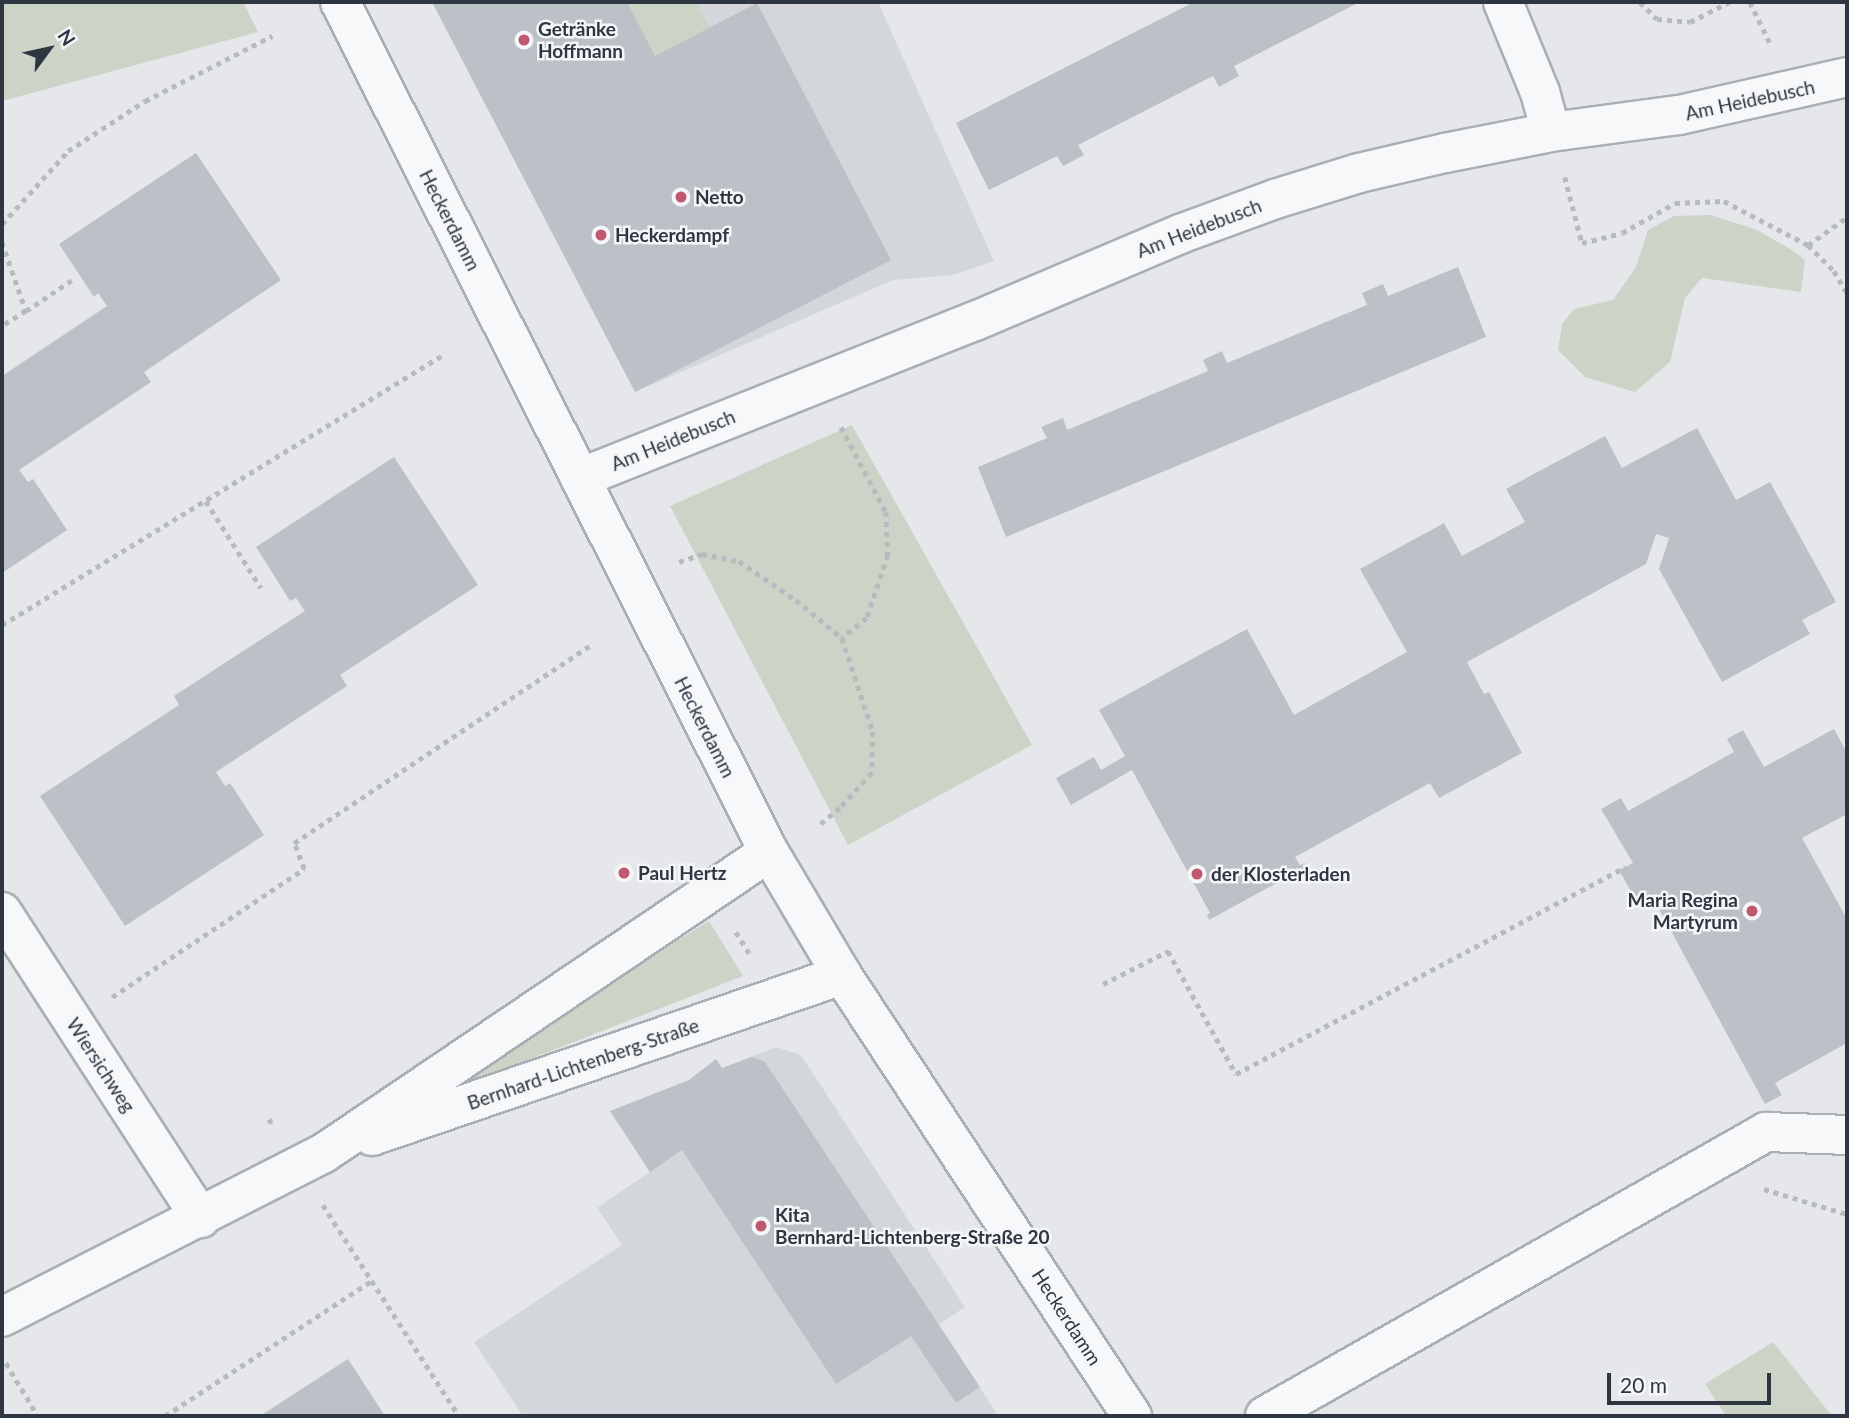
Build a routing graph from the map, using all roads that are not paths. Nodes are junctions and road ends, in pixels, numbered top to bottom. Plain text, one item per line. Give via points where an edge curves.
1 (340, 2) edge
2 (1503, 2) edge
3 (1847, 77) edge
4 (1550, 132) junction
5 (580, 478) junction
6 (769, 852) junction
7 (2, 912) edge
8 (842, 975) junction
9 (1847, 1135) edge
10 (324, 1153) junction
11 (201, 1218) junction
12 (2, 1317) edge
13 (1132, 1416) edge
14 (1265, 1416) edge

1 - 5 street, Heckerdamm
2 - 4 street via 1540,93
3 - 4 street, Am Heidebusch via 1679,115
4 - 5 street, Am Heidebusch via 1359,173 1275,199
5 - 6 street, Heckerdamm
6 - 8 street, Heckerdamm
6 - 10 street, Bernhard-Lichtenberg-Straße
7 - 11 street, Wiersichweg
8 - 10 street, Bernhard-Lichtenberg-Straße
8 - 13 street, Heckerdamm
9 - 14 street via 1766,1132
10 - 11 street, Bernhard-Lichtenberg-Straße
11 - 12 street, Bernhard-Lichtenberg-Straße

